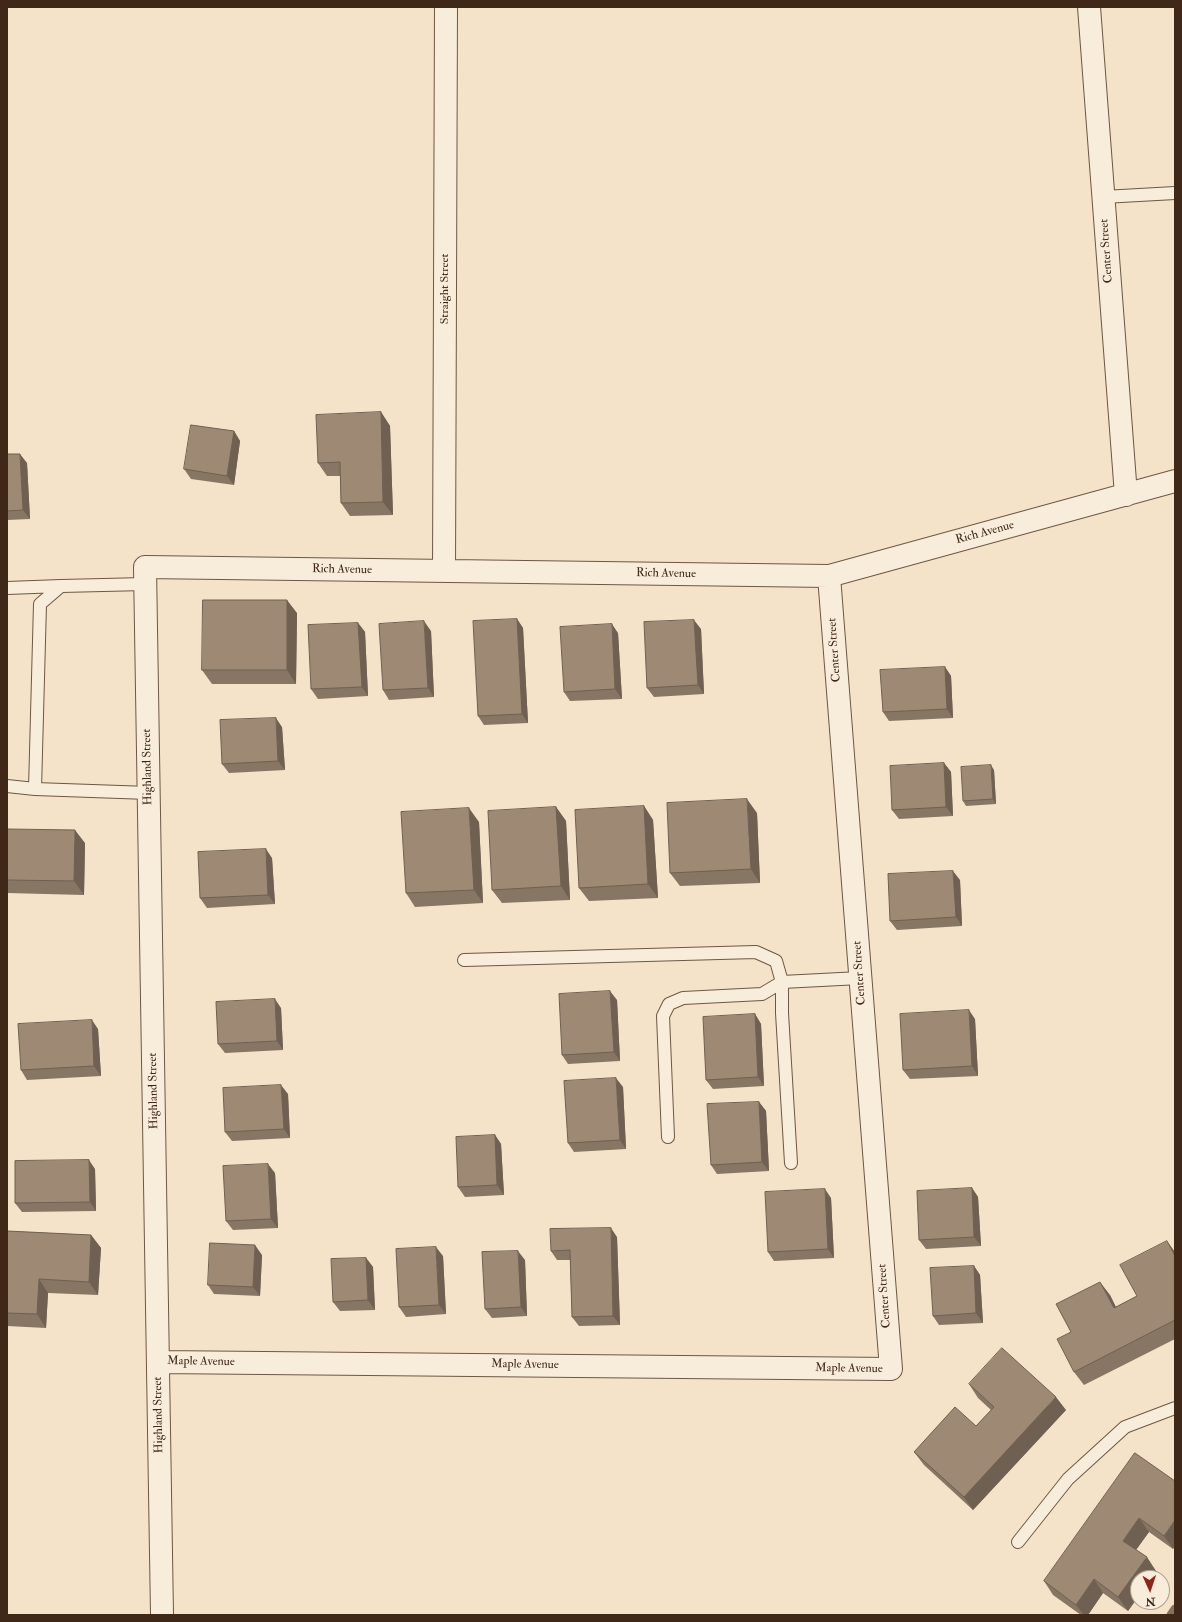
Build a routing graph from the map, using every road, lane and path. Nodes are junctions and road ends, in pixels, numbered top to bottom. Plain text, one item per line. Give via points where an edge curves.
1 (446, 7) edge
2 (1089, 7) edge
3 (1175, 193) edge
4 (1103, 197) junction
5 (1175, 481) edge
6 (1126, 495) junction
7 (444, 571) junction
8 (145, 575) junction
9 (829, 576) junction
10 (61, 586) junction
11 (7, 588) edge
12 (7, 786) edge
13 (35, 789) junction
14 (149, 793) junction
15 (464, 960) dead end
16 (860, 978) junction
17 (782, 982) junction
18 (668, 1137) dead end
19 (791, 1163) dead end
20 (159, 1362) junction
21 (891, 1369) joint
22 (1175, 1408) edge
23 (1018, 1542) dead end
24 (162, 1615) edge

1 - 7 street, Straight Street
2 - 4 street, Center Street
3 - 4 lane
4 - 6 street, Center Street
5 - 6 street, Rich Avenue
6 - 9 street, Rich Avenue
7 - 8 street, Rich Avenue
7 - 9 street, Rich Avenue
8 - 10 lane
8 - 14 street, Highland Street
9 - 16 street, Center Street
10 - 11 lane
10 - 13 lane via 40,604
12 - 13 lane
13 - 14 lane
14 - 20 street, Highland Street
15 - 17 lane via 756,952 776,961
16 - 17 lane
16 - 21 street, Center Street
17 - 18 lane via 762,994 682,998 669,1004 663,1016
17 - 19 lane
20 - 21 street, Maple Avenue
20 - 24 street, Highland Street
22 - 23 lane via 1125,1427 1068,1479

